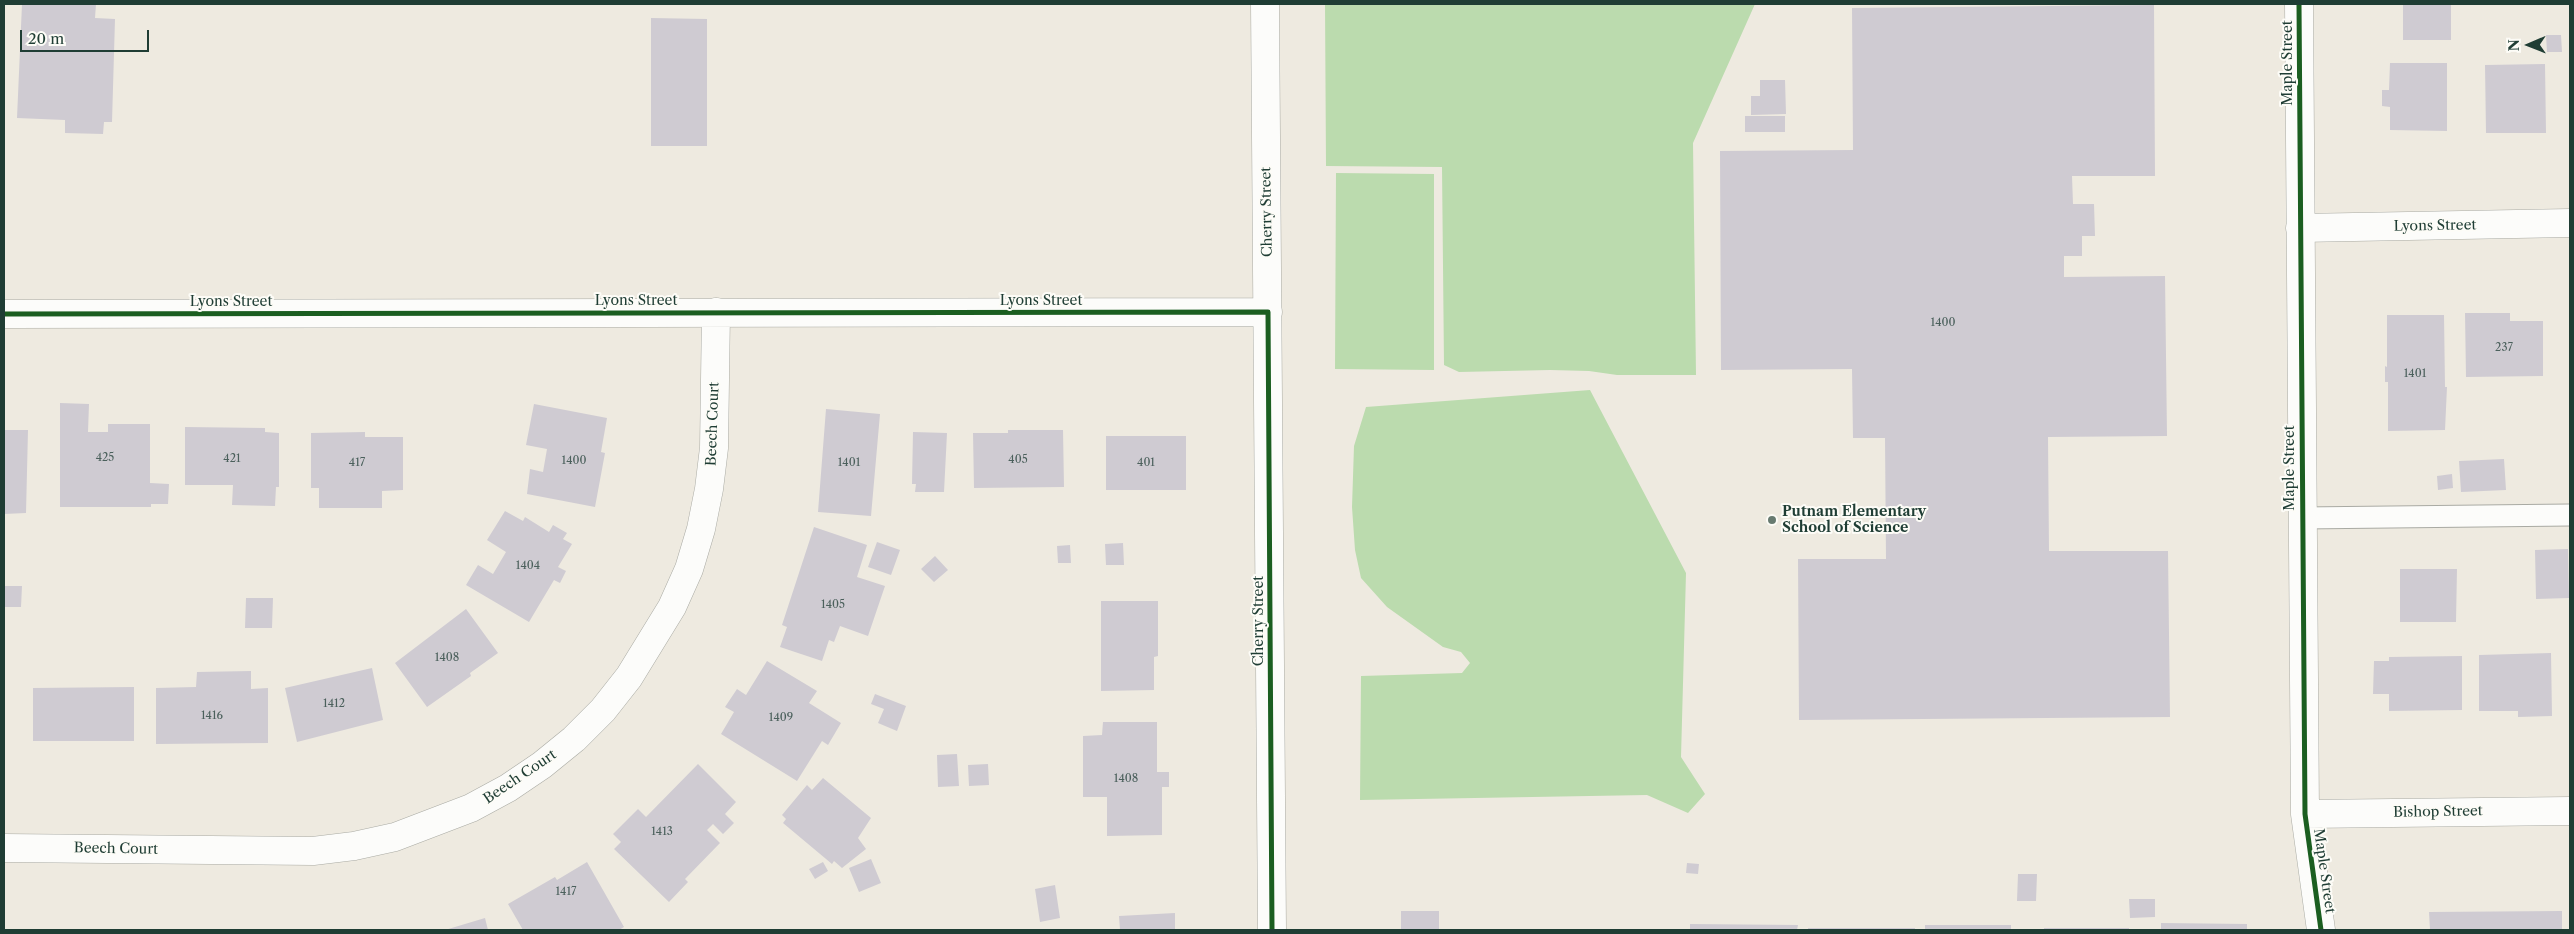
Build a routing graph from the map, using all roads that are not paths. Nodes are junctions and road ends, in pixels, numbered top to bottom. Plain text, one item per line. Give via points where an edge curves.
1 (1266, 4) edge
2 (2298, 4) edge
3 (2570, 223) edge
4 (2300, 228) junction
5 (716, 312) junction
6 (1268, 312) junction
7 (4, 314) edge
8 (2570, 515) edge
9 (2302, 518) junction
10 (2570, 811) edge
11 (2305, 814) junction
12 (4, 848) edge
13 (1272, 930) edge
14 (2321, 930) edge

1 - 6 street, Cherry Street
2 - 4 street, Maple Street
3 - 4 street, Lyons Street
4 - 9 street, Maple Street
5 - 6 street, Lyons Street
5 - 7 street, Lyons Street
5 - 12 street, Beech Court via 714,448 701,529 688,569 672,607 629,677 603,710 542,765 471,808 402,834 354,846 313,851
6 - 13 street, Cherry Street
8 - 9 lane
9 - 11 street, Maple Street
10 - 11 street, Bishop Street
11 - 14 street, Maple Street

